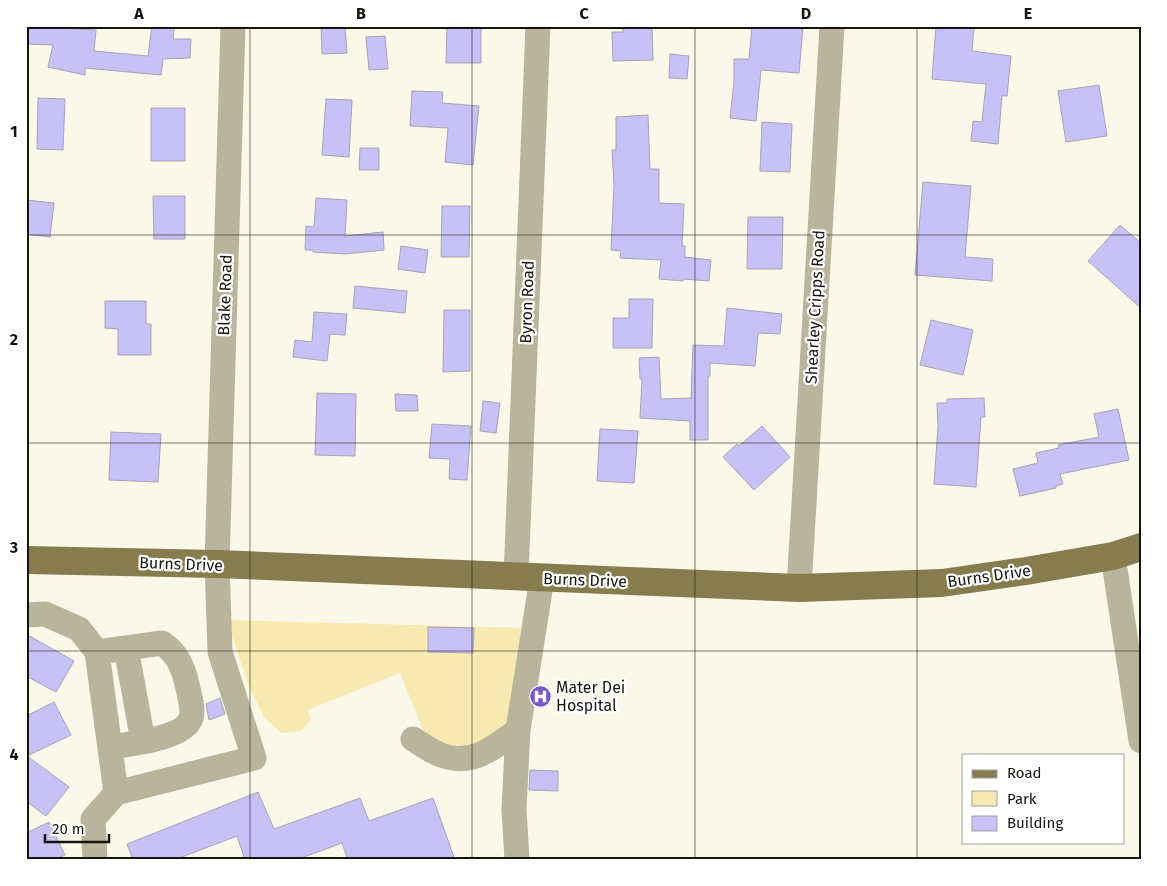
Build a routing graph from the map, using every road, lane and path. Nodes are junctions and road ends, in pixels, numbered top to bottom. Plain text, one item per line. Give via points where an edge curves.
1 (234, 26) edge
2 (538, 26) edge
3 (832, 26) edge
4 (1141, 547) edge
5 (1113, 556) junction
6 (26, 560) edge
7 (217, 564) junction
8 (529, 578) junction
9 (799, 588) junction
10 (1141, 607) edge
11 (26, 615) edge
12 (1124, 634) junction
13 (126, 648) junction
14 (97, 652) junction
15 (518, 730) junction
16 (413, 739) dead end
17 (143, 741) junction
18 (1141, 741) edge
19 (110, 748) junction
20 (116, 793) junction
21 (95, 860) edge
22 (517, 860) edge

1 - 7 street, Blake Road
2 - 8 street, Byron Road
3 - 9 street, Shearley Cripps Road
4 - 5 main road, Burns Drive
5 - 9 main road, Burns Drive via 942,583
5 - 12 street
6 - 7 main road, Burns Drive
7 - 8 main road, Burns Drive
7 - 20 street, Blake Road via 220,652 254,758
8 - 9 main road, Burns Drive
8 - 15 street, Byron Road
10 - 12 street
11 - 14 street via 44,614 79,629
12 - 18 street
13 - 14 street
13 - 17 street
13 - 17 street via 162,643 171,649 180,663 191,705 191,718 178,731
14 - 19 street
15 - 16 street via 487,752 465,760 444,756
15 - 22 street, Byron Road via 514,809
17 - 19 street
19 - 20 street
20 - 21 street via 93,819

